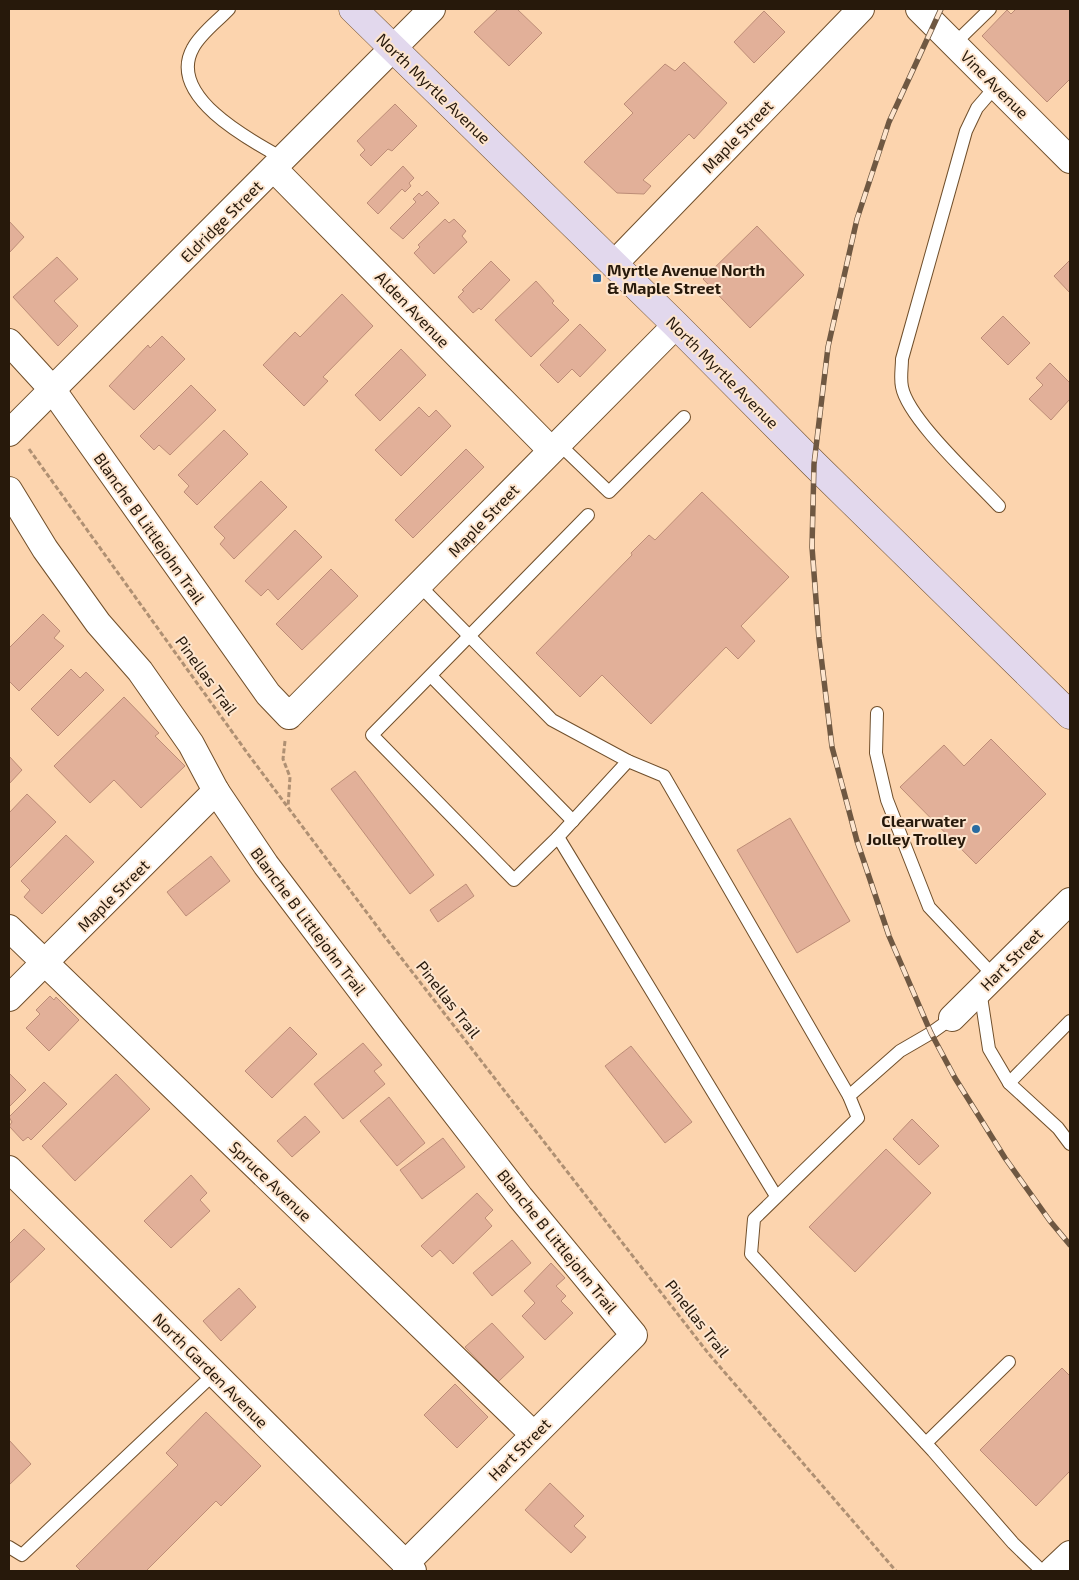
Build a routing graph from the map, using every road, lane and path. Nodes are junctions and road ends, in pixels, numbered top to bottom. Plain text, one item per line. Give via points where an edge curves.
1 (230, 9) edge
2 (353, 9) edge
3 (432, 9) edge
4 (861, 9) edge
5 (919, 9) edge
6 (990, 9) edge
7 (954, 44) junction
8 (393, 48) junction
9 (996, 86) junction
10 (1070, 160) edge
11 (279, 164) junction
12 (614, 264) junction
13 (676, 325) junction
14 (9, 342) edge
15 (52, 389) junction
16 (684, 417) dead end
17 (11, 430) edge
18 (555, 447) junction
19 (9, 490) edge
20 (1000, 506) dead end
21 (588, 514) dead end
22 (419, 585) junction
23 (469, 637) junction
24 (431, 676) junction
25 (877, 713) dead end
26 (1070, 715) edge
27 (289, 716) junction
28 (628, 761) junction
29 (216, 791) junction
30 (288, 807) junction
31 (573, 821) junction
32 (558, 837) junction
33 (1070, 901) edge
34 (9, 928) edge
35 (44, 963) junction
36 (987, 983) junction
37 (9, 998) edge
38 (952, 1018) joint
39 (1070, 1021) edge
40 (1009, 1083) junction
41 (849, 1096) junction
42 (1070, 1144) edge
43 (9, 1169) edge
44 (776, 1196) junction
45 (634, 1335) joint
46 (1009, 1362) dead end
47 (215, 1373) junction
48 (533, 1434) junction
49 (926, 1443) junction
50 (9, 1547) edge
51 (1070, 1554) edge
52 (405, 1569) edge
53 (896, 1571) edge
54 (1042, 1571) edge
55 (1052, 1571) edge

1 - 11 lane via 193,47 188,62 189,76 194,89 222,120
2 - 8 main road, North Myrtle Avenue
3 - 8 street, Eldridge Street
4 - 12 street, Maple Street
5 - 7 street, Vine Avenue
6 - 7 lane
7 - 9 street, Vine Avenue
8 - 11 street, Eldridge Street
8 - 12 main road, North Myrtle Avenue
9 - 10 street, Vine Avenue
9 - 20 lane via 977,108 966,131 902,359 902,387 910,408 933,436
11 - 15 street, Eldridge Street
11 - 18 street, Alden Avenue
12 - 13 main road, North Myrtle Avenue
13 - 18 street, Maple Street
13 - 26 main road, North Myrtle Avenue
14 - 15 street, Blanche B Littlejohn Trail
15 - 17 street, Eldridge Street
15 - 27 street, Blanche B Littlejohn Trail via 268,694
16 - 18 lane via 609,492
17 - 30 path, Pinellas Trail
18 - 22 street, Maple Street
19 - 29 street, Blanche B Littlejohn Trail via 98,624 140,671 191,744
21 - 23 lane
22 - 23 lane
22 - 27 street, Maple Street
23 - 24 lane
23 - 28 lane via 552,720
24 - 31 lane
24 - 32 lane via 372,735 514,880
25 - 36 lane via 876,753 887,800 929,908
27 - 30 path via 283,759 290,777
28 - 31 lane
28 - 41 lane via 664,776
29 - 35 street, Maple Street
29 - 45 street, Blanche B Littlejohn Trail via 266,865 388,1026 520,1196
30 - 53 path, Pinellas Trail via 708,1353
31 - 32 lane
32 - 44 lane
33 - 36 street, Hart Street
34 - 35 street, Spruce Avenue
35 - 37 street, Maple Street
35 - 48 street, Spruce Avenue
36 - 38 street, Hart Street
36 - 40 lane via 990,1049
38 - 41 lane via 900,1051
39 - 40 lane
40 - 42 lane via 1058,1128
41 - 44 lane via 858,1118
43 - 47 street, North Garden Avenue
44 - 49 lane via 754,1219 751,1254
45 - 48 street, Hart Street
46 - 49 lane
47 - 50 lane via 22,1555
47 - 52 street, North Garden Avenue
48 - 52 street, Hart Street
49 - 54 lane via 1013,1544
51 - 55 street

